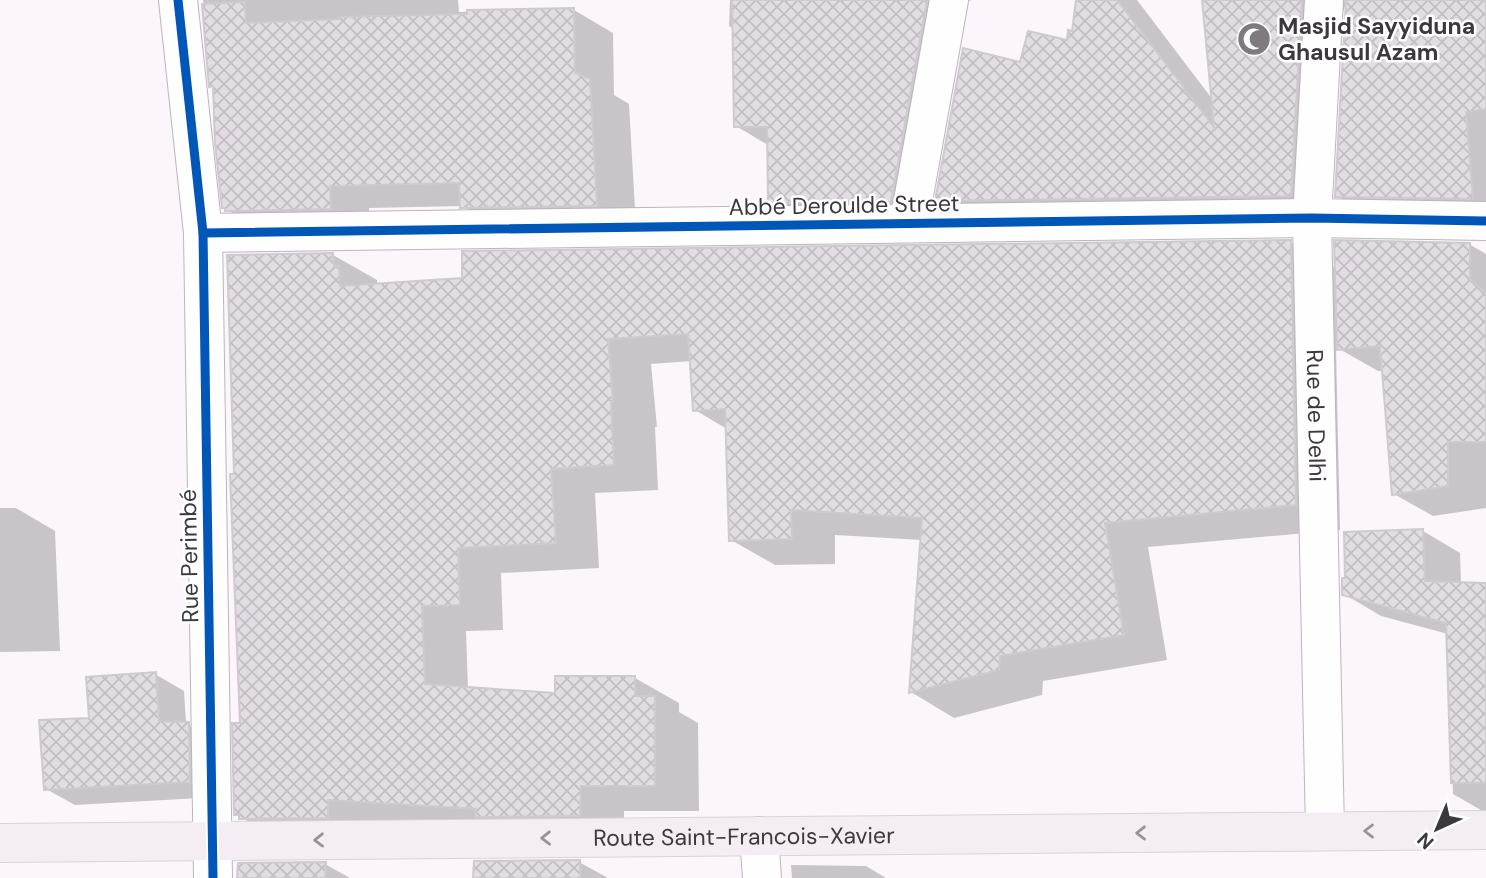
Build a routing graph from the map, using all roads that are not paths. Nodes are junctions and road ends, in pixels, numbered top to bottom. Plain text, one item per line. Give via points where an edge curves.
1 (178, 0) edge
2 (949, 0) edge
3 (1324, 0) edge
4 (1312, 218) junction
5 (1486, 221) edge
6 (909, 223) junction
7 (203, 233) junction
8 (1486, 830) edge
9 (1325, 831) junction
10 (759, 836) junction
11 (0, 843) edge
12 (213, 860) edge
13 (762, 878) edge

1 - 7 street, Rue Perimbé
2 - 6 street
3 - 4 street, Rue de Delhi
4 - 5 street, Abbé Deroulde Street
4 - 6 street, Abbé Deroulde Street
4 - 9 street, Rue de Delhi
6 - 7 street, Abbé Deroulde Street
7 - 12 street, Rue Perimbé
8 -> 9 main road, Route Saint-Francois-Xavier
9 -> 10 main road, Route Saint-Francois-Xavier
10 -> 12 main road, Route Saint-Francois-Xavier
10 - 13 street
11 - 12 main road, Route Saint-Francois-Xavier

